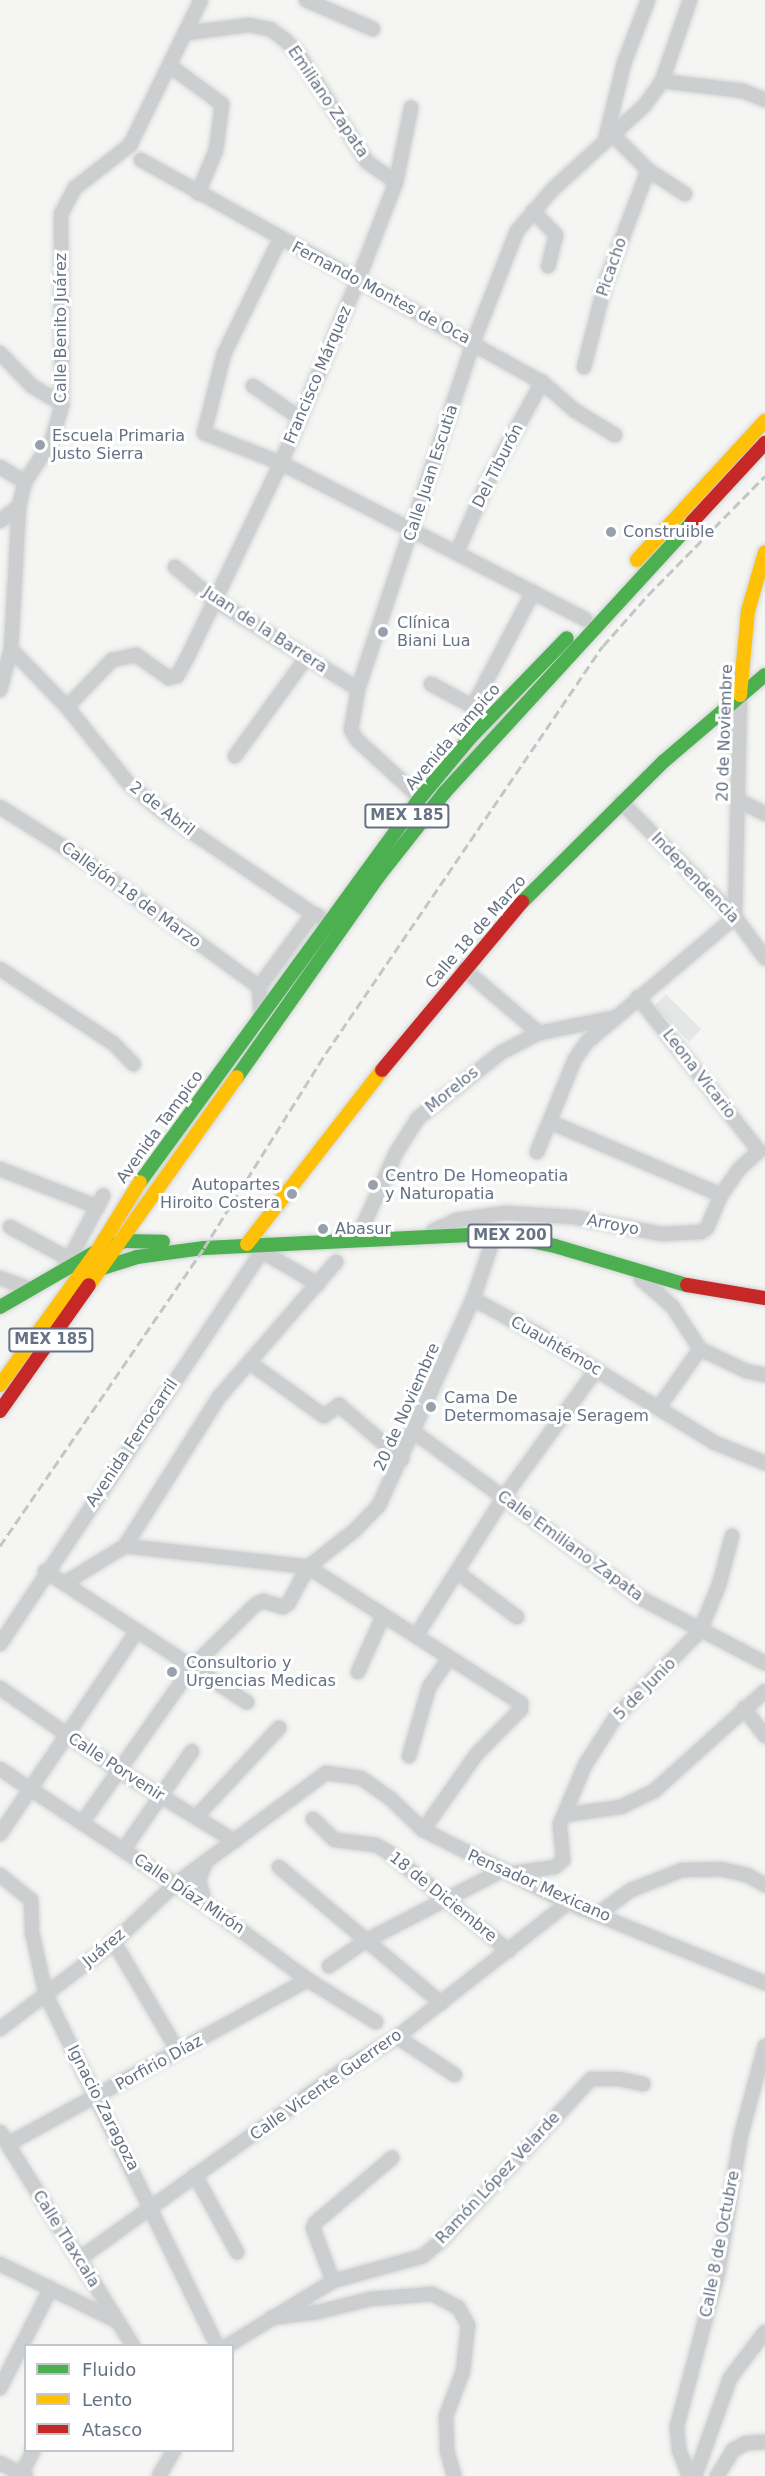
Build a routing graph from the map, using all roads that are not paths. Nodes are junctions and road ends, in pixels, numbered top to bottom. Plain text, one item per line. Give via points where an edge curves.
1 (306, 0) edge
2 (648, 0) edge
3 (690, 0) edge
4 (196, 3) edge
5 (373, 29) dead end
6 (187, 33) junction
7 (170, 66) junction
8 (662, 81) junction
9 (765, 100) edge
10 (411, 108) dead end
11 (610, 139) junction
12 (141, 160) dead end
13 (648, 170) junction
14 (396, 182) junction
15 (198, 193) junction
16 (685, 194) dead end
17 (533, 211) junction
18 (280, 239) junction
19 (548, 266) dead end
20 (358, 280) junction
21 (473, 343) junction
22 (0, 352) edge
23 (584, 367) dead end
24 (542, 382) junction
25 (253, 386) dead end
26 (62, 404) junction
27 (300, 419) junction
28 (765, 421) edge
29 (615, 435) dead end
30 (765, 443) edge
31 (281, 464) junction
32 (0, 467) edge
33 (25, 482) junction
34 (19, 506) junction
35 (0, 521) edge
36 (414, 530) junction
37 (457, 552) junction
38 (765, 552) edge
39 (175, 567) dead end
40 (533, 592) junction
41 (216, 600) junction
42 (585, 619) junction
43 (11, 649) junction
44 (306, 658) junction
45 (765, 675) edge
46 (431, 684) dead end
47 (358, 689) junction
48 (0, 690) edge
49 (740, 695) junction
50 (473, 706) junction
51 (67, 707) junction
52 (490, 717) junction
53 (504, 726) junction
54 (235, 756) dead end
55 (420, 798) junction
56 (740, 801) junction
57 (621, 802) junction
58 (0, 807) edge
59 (432, 808) junction
60 (765, 814) edge
61 (313, 914) junction
62 (735, 917) junction
63 (330, 918) junction
64 (765, 958) edge
65 (0, 969) edge
66 (464, 969) junction
67 (259, 987) junction
68 (638, 997) junction
69 (261, 1017) junction
70 (613, 1018) junction
71 (539, 1033) junction
72 (133, 1064) dead end
73 (550, 1122) junction
74 (759, 1151) joint
75 (537, 1152) dead end
76 (0, 1169) edge
77 (721, 1195) junction
78 (10, 1227) dead end
79 (495, 1234) junction
80 (426, 1235) junction
81 (357, 1239) junction
82 (124, 1241) junction
83 (247, 1244) junction
84 (264, 1247) junction
85 (204, 1248) junction
86 (97, 1251) junction
87 (336, 1262) dead end
88 (67, 1263) junction
89 (103, 1268) junction
90 (628, 1270) junction
91 (80, 1275) junction
92 (0, 1278) edge
93 (318, 1284) junction
94 (27, 1288) junction
95 (765, 1298) edge
96 (473, 1299) junction
97 (0, 1307) edge
98 (700, 1349) junction
99 (250, 1363) junction
100 (596, 1370) junction
101 (765, 1375) edge
102 (0, 1386) edge
103 (658, 1407) junction
104 (0, 1411) edge
105 (414, 1432) junction
106 (402, 1459) junction
107 (765, 1463) edge
108 (504, 1497) junction
109 (732, 1536) dead end
110 (124, 1546) junction
111 (308, 1567) junction
112 (45, 1570) junction
113 (457, 1572) junction
114 (65, 1583) junction
115 (383, 1616) junction
116 (517, 1617) dead end
117 (700, 1630) junction
118 (137, 1631) junction
119 (416, 1636) junction
120 (0, 1644) edge
121 (448, 1660) junction
122 (765, 1663) edge
123 (192, 1666) junction
124 (358, 1672) dead end
125 (0, 1688) edge
126 (765, 1691) edge
127 (247, 1702) dead end
128 (744, 1708) junction
129 (279, 1728) dead end
130 (66, 1734) junction
131 (765, 1736) edge
132 (192, 1751) dead end
133 (409, 1756) dead end
134 (0, 1769) edge
135 (118, 1770) junction
136 (326, 1773) joint
137 (30, 1789) junction
138 (161, 1796) junction
139 (564, 1815) junction
140 (196, 1817) junction
141 (313, 1819) dead end
142 (82, 1823) junction
143 (423, 1830) junction
144 (0, 1834) edge
145 (235, 1840) junction
146 (124, 1849) junction
147 (205, 1864) junction
148 (279, 1867) dead end
149 (508, 1871) junction
150 (0, 1875) edge
151 (174, 1885) junction
152 (765, 1885) edge
153 (444, 1900) junction
154 (568, 1903) junction
155 (205, 1904) junction
156 (598, 1914) junction
157 (367, 1940) junction
158 (114, 1942) junction
159 (509, 1951) junction
160 (329, 1966) dead end
161 (308, 1980) junction
162 (765, 1983) edge
163 (46, 1995) junction
164 (441, 2003) junction
165 (376, 2022) dead end
166 (0, 2029) edge
167 (397, 2037) junction
168 (765, 2046) edge
169 (178, 2051) junction
170 (455, 2075) dead end
171 (643, 2084) dead end
172 (97, 2098) junction
173 (4, 2138) edge
174 (392, 2158) dead end
175 (195, 2175) junction
176 (152, 2206) junction
177 (237, 2252) dead end
178 (79, 2259) junction
179 (0, 2264) edge
180 (333, 2281) junction
181 (51, 2288) junction
182 (266, 2319) junction
183 (117, 2321) junction
184 (765, 2332) edge
185 (132, 2344) edge
186 (216, 2344) edge
187 (230, 2344) edge
188 (0, 2388) edge
189 (765, 2442) edge
190 (34, 2452) edge
191 (173, 2452) edge
192 (0, 2463) edge
193 (24, 2475) edge
194 (159, 2476) edge
195 (454, 2476) edge
196 (689, 2476) edge
197 (695, 2476) edge
198 (717, 2476) edge

1 - 5 street
2 - 11 street via 624,63
3 - 8 street
4 - 6 street, Calle Benito Juárez
6 - 7 street, Calle Benito Juárez
6 - 14 street, Emiliano Zapata via 249,25 270,29 297,52 367,162
7 - 15 street via 222,104 216,150
7 - 26 street, Calle Benito Juárez via 126,151 75,188 61,214
8 - 9 street via 743,91
8 - 11 street, Calle Juan Escutia
10 - 14 street, Francisco Márquez
11 - 13 street
11 - 17 street, Calle Juan Escutia
12 - 15 street, Fernando Montes de Oca
13 - 16 street
13 - 23 street, Picacho via 605,284
14 - 20 street, Francisco Márquez
15 - 18 street, Fernando Montes de Oca
17 - 19 street via 556,236
17 - 21 street, Calle Juan Escutia via 517,231
18 - 20 street, Fernando Montes de Oca
18 - 31 street via 224,354 204,433
20 - 21 street, Fernando Montes de Oca
20 - 27 street, Francisco Márquez
21 - 24 street, Fernando Montes de Oca
21 - 36 street, Calle Juan Escutia
22 - 26 street via 32,386
24 - 29 street, Fernando Montes de Oca via 574,410
24 - 37 street, Del Tiburón via 488,481
25 - 27 street
26 - 33 street, Calle Benito Juárez via 52,440
27 - 31 street, Francisco Márquez
28 - 42 main road, Avenida Tampico / MEX 185
30 - 53 main road, Avenida Tampico / MEX 185
31 - 36 street
31 - 41 street, Francisco Márquez
32 - 33 street
33 - 34 street, Calle Benito Juárez
34 - 35 street
34 - 43 street, Calle Benito Juárez
36 - 37 street
36 - 47 street, Calle Juan Escutia
37 - 40 street
38 - 49 main road, 20 de Noviembre via 748,611
39 - 41 street, Juan de la Barrera
40 - 42 street
40 - 50 street
41 - 44 street, Juan de la Barrera
41 - 51 street, Francisco Márquez via 177,676 169,678 146,659 124,655 112,660
42 - 52 main road, Avenida Tampico / MEX 185
43 - 48 street, Calle Benito Juárez
43 - 51 street, 2 de Abril
44 - 47 street, Juan de la Barrera
44 - 54 street
45 - 49 main road, Calle 18 de Marzo
46 - 50 street
47 - 55 street, Calle Juan Escutia via 351,730
49 - 56 street, 20 de Noviembre
49 - 57 main road, Calle 18 de Marzo
50 - 52 street
51 - 61 street, 2 de Abril via 128,783 165,814
52 - 53 street
52 - 55 main road, Avenida Tampico / MEX 185
53 - 59 main road, Avenida Tampico / MEX 185
55 - 59 street, Calle Juan Escutia
55 - 63 main road, Avenida Tampico / MEX 185
56 - 60 street
56 - 62 street, 20 de Noviembre
57 - 62 street, Independencia
57 - 66 main road, Calle 18 de Marzo via 530,893
58 - 67 street, Callejón 18 de Marzo via 87,862
59 - 82 main road, Avenida Tampico / MEX 185 via 378,877
61 - 63 street
61 - 67 street
62 - 64 street, Independencia
62 - 68 street
63 - 69 main road, Avenida Tampico / MEX 185
65 - 72 street via 114,1044
66 - 71 street
66 - 83 main road, Calle 18 de Marzo
67 - 69 street
68 - 70 street
68 - 74 street, Leona Vicario
69 - 86 main road, Avenida Tampico / MEX 185 via 132,1193
70 - 71 street, Morelos
70 - 73 street via 575,1059
71 - 81 street, Morelos via 502,1052 418,1118 396,1153
73 - 75 street
73 - 77 street
74 - 77 street, Arroyo via 739,1169
76 - 88 street via 100,1202
77 - 80 street, Arroyo via 710,1224 701,1232 662,1234 573,1217 505,1213 457,1220
78 - 88 street
79 - 80 main road, MEX 200
79 - 90 main road, MEX 200 via 555,1246
79 - 96 street, 20 de Noviembre
80 - 81 main road, MEX 200
81 - 84 main road, MEX 200
82 - 85 main road, MEX 200
82 - 86 main road, MEX 200
82 - 89 main road, MEX 185
83 - 84 main road, MEX 200
83 - 85 main road, MEX 200
84 - 93 street
84 - 112 street, Avenida Ferrocarril
85 - 89 main road, MEX 200 via 137,1257
86 - 88 main road
86 - 91 main road, MEX 185
87 - 93 street
88 - 91 main road
88 - 94 main road
89 - 91 main road, MEX 200
89 - 104 main road, MEX 185
90 - 95 main road, MEX 200
90 - 98 street via 664,1298
91 - 102 main road, MEX 185
92 - 94 street
93 - 99 street
94 - 97 main road
96 - 100 street, Cuauhtémoc
96 - 105 street, 20 de Noviembre
98 - 101 street via 746,1371
98 - 103 street
99 - 106 street via 324,1416 339,1405
99 - 110 street via 219,1397
100 - 103 street, Cuauhtémoc
100 - 108 street
103 - 107 street, Cuauhtémoc via 715,1443
105 - 106 street, 20 de Noviembre
105 - 108 street, Calle Emiliano Zapata
106 - 111 street, 20 de Noviembre via 379,1505 355,1530
108 - 113 street
108 - 117 street, Calle Emiliano Zapata via 609,1578
109 - 117 street, 5 de Junio via 719,1585
110 - 111 street
110 - 114 street
111 - 115 street
111 - 123 street, 20 de Noviembre via 288,1604 283,1607 263,1601 255,1605
112 - 114 street
112 - 120 street, Avenida Ferrocarril
113 - 116 street
113 - 119 street
114 - 118 street
115 - 119 street
115 - 124 street
117 - 122 street, Calle Emiliano Zapata
117 - 139 street, 5 de Junio via 615,1718 585,1765
118 - 123 street
118 - 130 street
119 - 121 street
121 - 133 street via 429,1687
121 - 143 street via 521,1703 521,1708 476,1755
123 - 127 street
123 - 135 street, 20 de Noviembre
125 - 130 street, Calle Porvenir
126 - 128 street
128 - 131 street
128 - 139 street via 647,1795 621,1807
129 - 140 street
130 - 135 street, Calle Porvenir
130 - 137 street
132 - 138 street
134 - 137 street, Calle Díaz Mirón
135 - 138 street, Calle Porvenir
135 - 142 street, 20 de Noviembre
136 - 143 street, Pensador Mexicano via 361,1778 391,1799
136 - 145 street, Juárez
137 - 142 street, Calle Díaz Mirón
137 - 144 street
138 - 140 street, Calle Porvenir
138 - 146 street
139 - 149 street, 5 de Junio via 558,1834 563,1860 560,1865
140 - 145 street, Calle Porvenir
141 - 153 street, 18 de Diciembre via 335,1840 376,1845 388,1852
142 - 146 street, Calle Díaz Mirón
143 - 149 street, Pensador Mexicano
145 - 147 street, Juárez
146 - 151 street, Calle Díaz Mirón
147 - 151 street, Juárez
147 - 155 street via 199,1880
148 - 157 street
149 - 153 street
149 - 154 street, Pensador Mexicano
150 - 163 street, Ignacio Zaragoza via 31,1900 32,1932
151 - 155 street, Calle Díaz Mirón
151 - 158 street, Juárez
152 - 156 street via 747,1875 721,1869 682,1870 631,1890
153 - 157 street
153 - 159 street, 18 de Diciembre
154 - 156 street, Pensador Mexicano
154 - 159 street, Calle Vicente Guerrero
155 - 161 street, Calle Díaz Mirón
156 - 162 street, Pensador Mexicano
157 - 160 street
157 - 164 street
158 - 163 street, Juárez
158 - 169 street
159 - 164 street, Calle Vicente Guerrero
161 - 165 street, Calle Díaz Mirón
161 - 169 street, Porfirio Díaz
163 - 166 street, Juárez
163 - 172 street, Ignacio Zaragoza
164 - 167 street, Calle Vicente Guerrero
167 - 170 street
167 - 175 street, Calle Vicente Guerrero via 343,2070
168 - 196 street, Calle 8 de Octubre via 741,2135 718,2272 677,2426 679,2450
169 - 172 street, Porfirio Díaz
171 - 180 street, Ramón López Velarde via 591,2079 423,2256
172 - 173 street, Porfirio Díaz
172 - 176 street, Ignacio Zaragoza
173 - 178 street, Calle Tlaxcala
174 - 180 street via 315,2223 313,2228
175 - 176 street, Calle Vicente Guerrero
175 - 177 street
176 - 178 street, Calle Vicente Guerrero
176 - 186 street, Ignacio Zaragoza
178 - 183 street, Calle Tlaxcala
179 - 181 street
180 - 182 street, Ramón López Velarde
181 - 183 street
181 - 188 street
182 - 187 street, Ramón López Velarde
182 - 195 street, Ramón López Velarde via 370,2299 432,2294 458,2307 468,2325 463,2371 446,2416 447,2451
183 - 185 street, Calle Tlaxcala
184 - 197 street via 730,2378
189 - 198 street via 746,2443 733,2450
190 - 193 street
191 - 194 street
192 - 193 street

